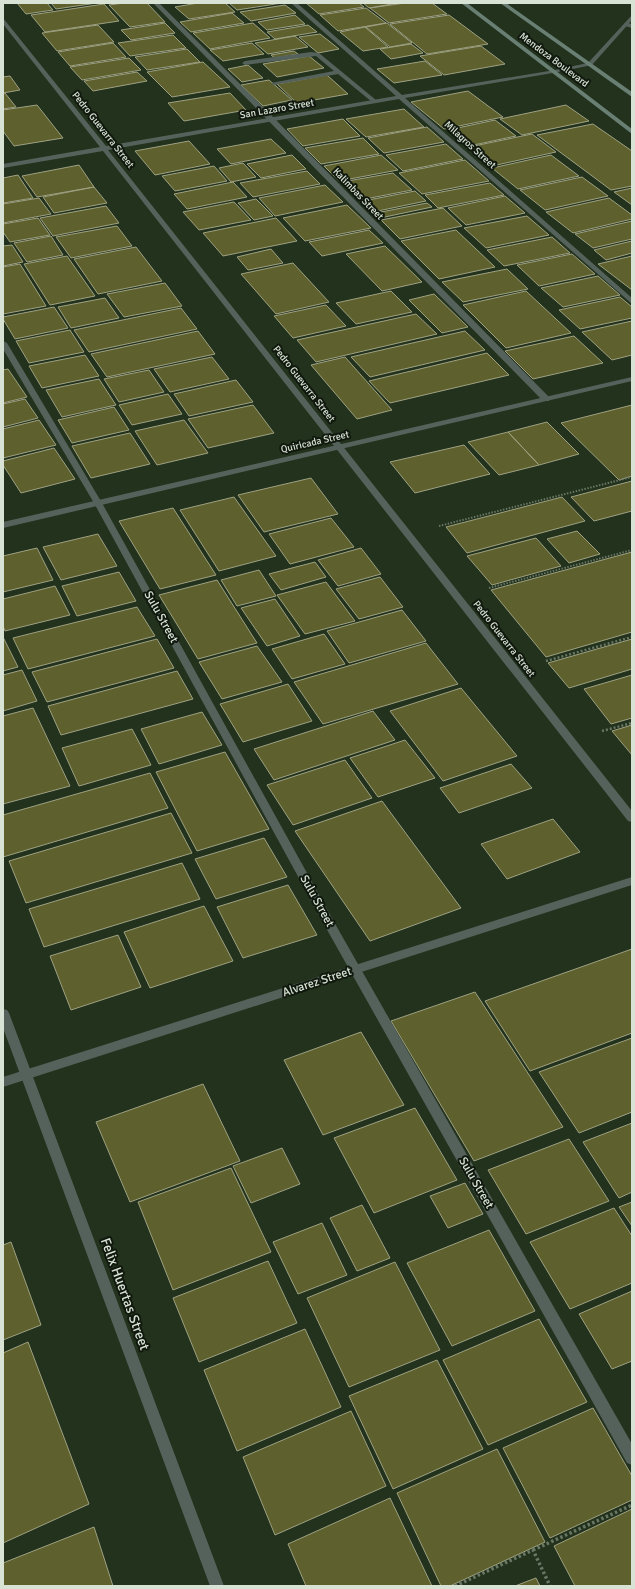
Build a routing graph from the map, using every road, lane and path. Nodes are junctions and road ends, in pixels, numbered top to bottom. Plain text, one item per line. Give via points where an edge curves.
1 (156, 3) edge
2 (294, 3) edge
3 (464, 3) edge
4 (503, 3) edge
5 (632, 17) edge
6 (3, 20) edge
7 (629, 25) edge
8 (245, 63) dead end
9 (590, 64) junction
10 (554, 71) junction
11 (338, 72) junction
12 (274, 82) dead end
13 (630, 93) edge
14 (400, 96) junction
15 (374, 101) junction
16 (272, 119) junction
17 (632, 132) edge
18 (104, 148) junction
19 (3, 166) edge
20 (632, 302) edge
21 (3, 343) edge
22 (632, 379) edge
23 (546, 399) junction
24 (341, 447) junction
25 (632, 477) edge
26 (98, 503) junction
27 (3, 525) edge
28 (408, 534) junction
29 (632, 550) edge
30 (458, 596) junction
31 (632, 637) edge
32 (516, 670) junction
33 (632, 818) edge
34 (632, 881) edge
35 (355, 970) junction
36 (3, 1013) edge
37 (26, 1074) junction
38 (3, 1082) edge
39 (632, 1458) edge
40 (632, 1505) edge
41 (533, 1550) junction
42 (217, 1586) edge
43 (455, 1586) edge
44 (550, 1586) edge

1 - 16 street, Kalimbas Street
2 - 14 street, Milagros Street
3 - 10 main road, Mendoza Boulevard
4 - 9 main road, Mendoza Boulevard
5 - 7 street
6 - 18 street, Pedro Guevarra Street
7 - 9 street
8 - 11 street via 314,54
9 - 10 street, San Lazaro Street
9 - 13 main road, Mendoza Boulevard
10 - 14 street, San Lazaro Street
10 - 17 main road, Mendoza Boulevard
11 - 12 street
11 - 15 street
14 - 15 street, San Lazaro Street
14 - 20 street, Milagros Street
15 - 16 street, San Lazaro Street
16 - 18 street, San Lazaro Street
16 - 23 street, Kalimbas Street
18 - 19 street, San Lazaro Street
18 - 24 street, Pedro Guevarra Street
21 - 26 street, Sulu Street
22 - 23 street, Quiricada Street
23 - 24 street, Quiricada Street
24 - 26 street, Quiricada Street
24 - 28 street, Pedro Guevarra Street
25 - 28 path
26 - 27 street, Quiricada Street
26 - 35 street, Sulu Street
28 - 30 street, Pedro Guevarra Street
29 - 30 path
30 - 32 street, Pedro Guevarra Street
31 - 32 path
32 - 33 street, Pedro Guevarra Street
34 - 35 street, Alvarez Street
35 - 37 street, Alvarez Street
35 - 39 street, Sulu Street
36 - 37 street, Felix Huertas Street
37 - 38 street, Alvarez Street
37 - 42 street, Felix Huertas Street
40 - 41 path
41 - 43 path
41 - 44 path

